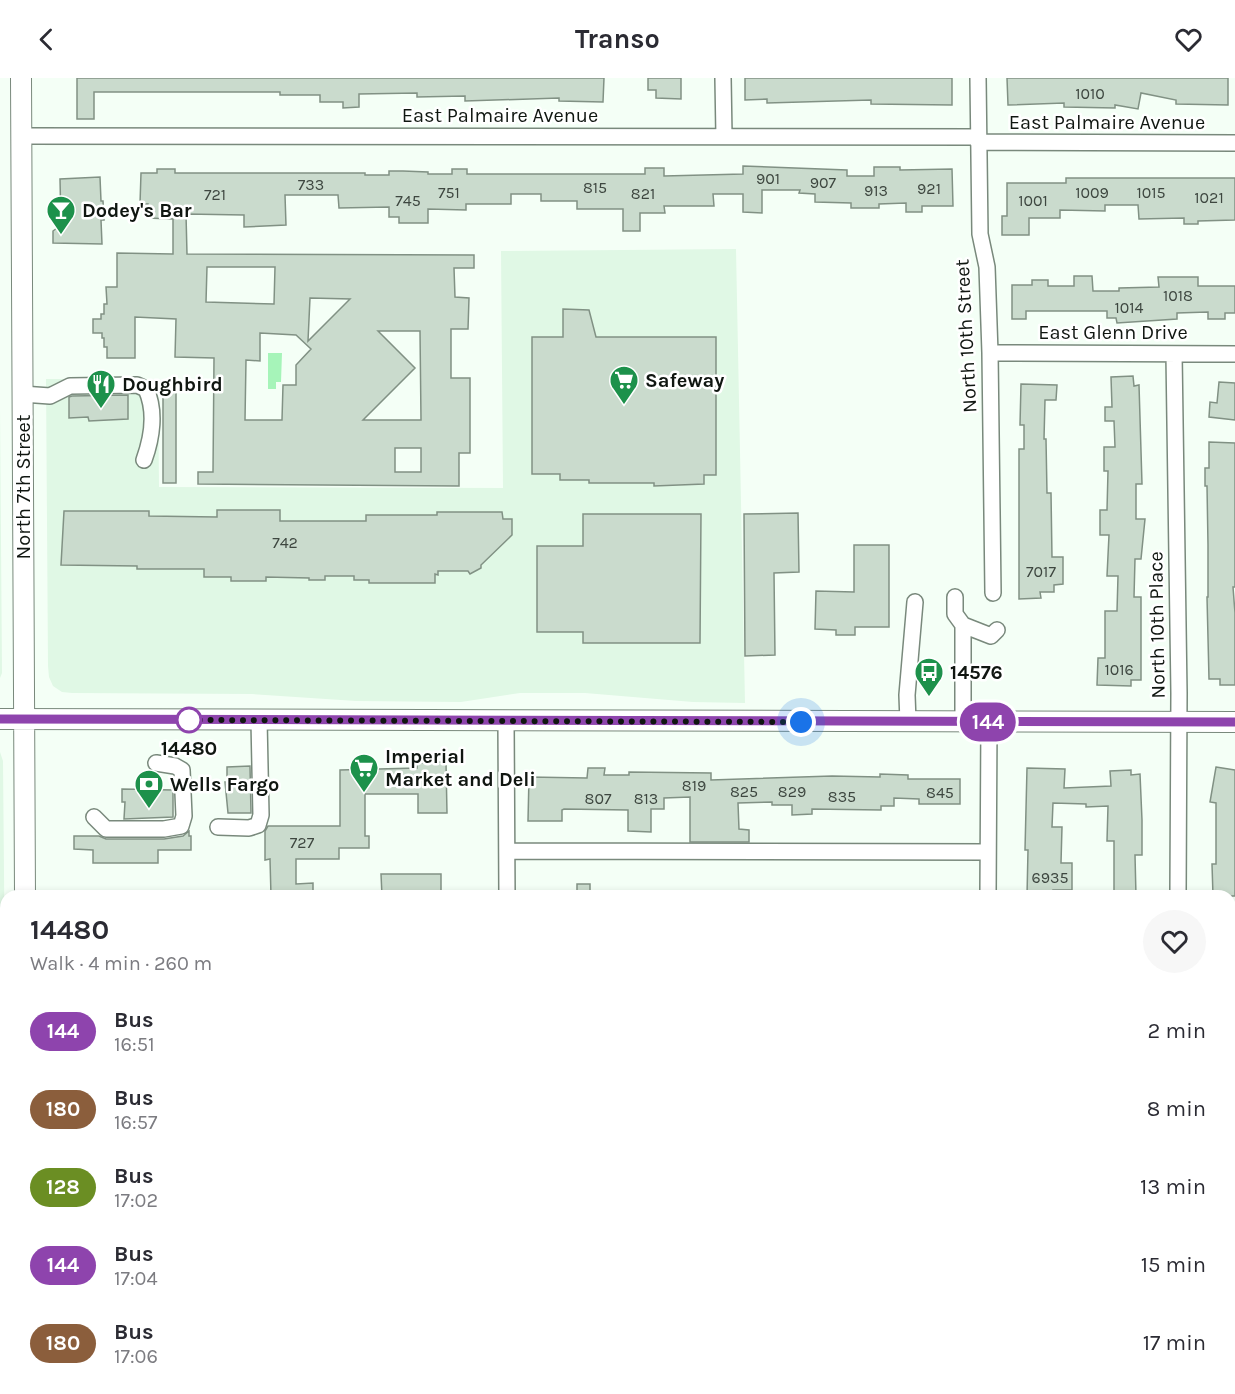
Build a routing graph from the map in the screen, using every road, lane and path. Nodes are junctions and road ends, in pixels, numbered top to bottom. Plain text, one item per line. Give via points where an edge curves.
1 (21, 78) edge
2 (723, 78) edge
3 (978, 78) edge
4 (21, 136) junction
5 (724, 136) junction
6 (978, 139) junction
7 (1235, 144) edge
8 (990, 353) junction
9 (1174, 354) junction
10 (1235, 354) edge
11 (22, 394) junction
12 (144, 460) dead end
13 (993, 593) dead end
14 (955, 597) dead end
15 (915, 602) dead end
16 (963, 625) junction
17 (997, 630) dead end
18 (0, 719) edge
19 (24, 719) junction
20 (259, 720) junction
21 (506, 721) junction
22 (908, 722) junction
23 (963, 722) junction
24 (989, 722) junction
25 (1179, 722) junction
26 (1235, 722) edge
27 (156, 763) dead end
28 (94, 817) dead end
29 (218, 827) dead end
30 (507, 851) junction
31 (988, 852) junction
32 (25, 890) edge
33 (507, 890) edge
34 (988, 890) edge
35 (1178, 890) edge

1 - 4 main road, North 7th Street
2 - 5 street
3 - 6 street, North 10th Street
4 - 5 street, East Palmaire Avenue
4 - 11 main road, North 7th Street
5 - 6 street, East Palmaire Avenue
6 - 7 street, East Palmaire Avenue
6 - 8 street, North 10th Street via 980,234 987,267
8 - 9 street, East Glenn Drive
8 - 13 street, North 10th Street
9 - 10 street, East Glenn Drive
9 - 25 street, North 10th Place
11 - 12 street via 50,396 70,386 137,385 146,389 151,399 151,440
11 - 19 main road, North 7th Street
14 - 16 street via 955,614
15 - 22 street
16 - 17 street via 991,636
16 - 23 street
18 - 19 main road
19 - 20 main road
19 - 32 main road, North 7th Street
20 - 21 main road
20 - 29 street via 258,825
21 - 22 main road
21 - 30 street
22 - 23 main road
23 - 24 main road
24 - 25 main road
24 - 31 street
25 - 26 main road
25 - 35 street, North 10th Place
27 - 28 street via 182,770 181,826 164,830 106,829
30 - 31 street
30 - 33 street
31 - 34 street

